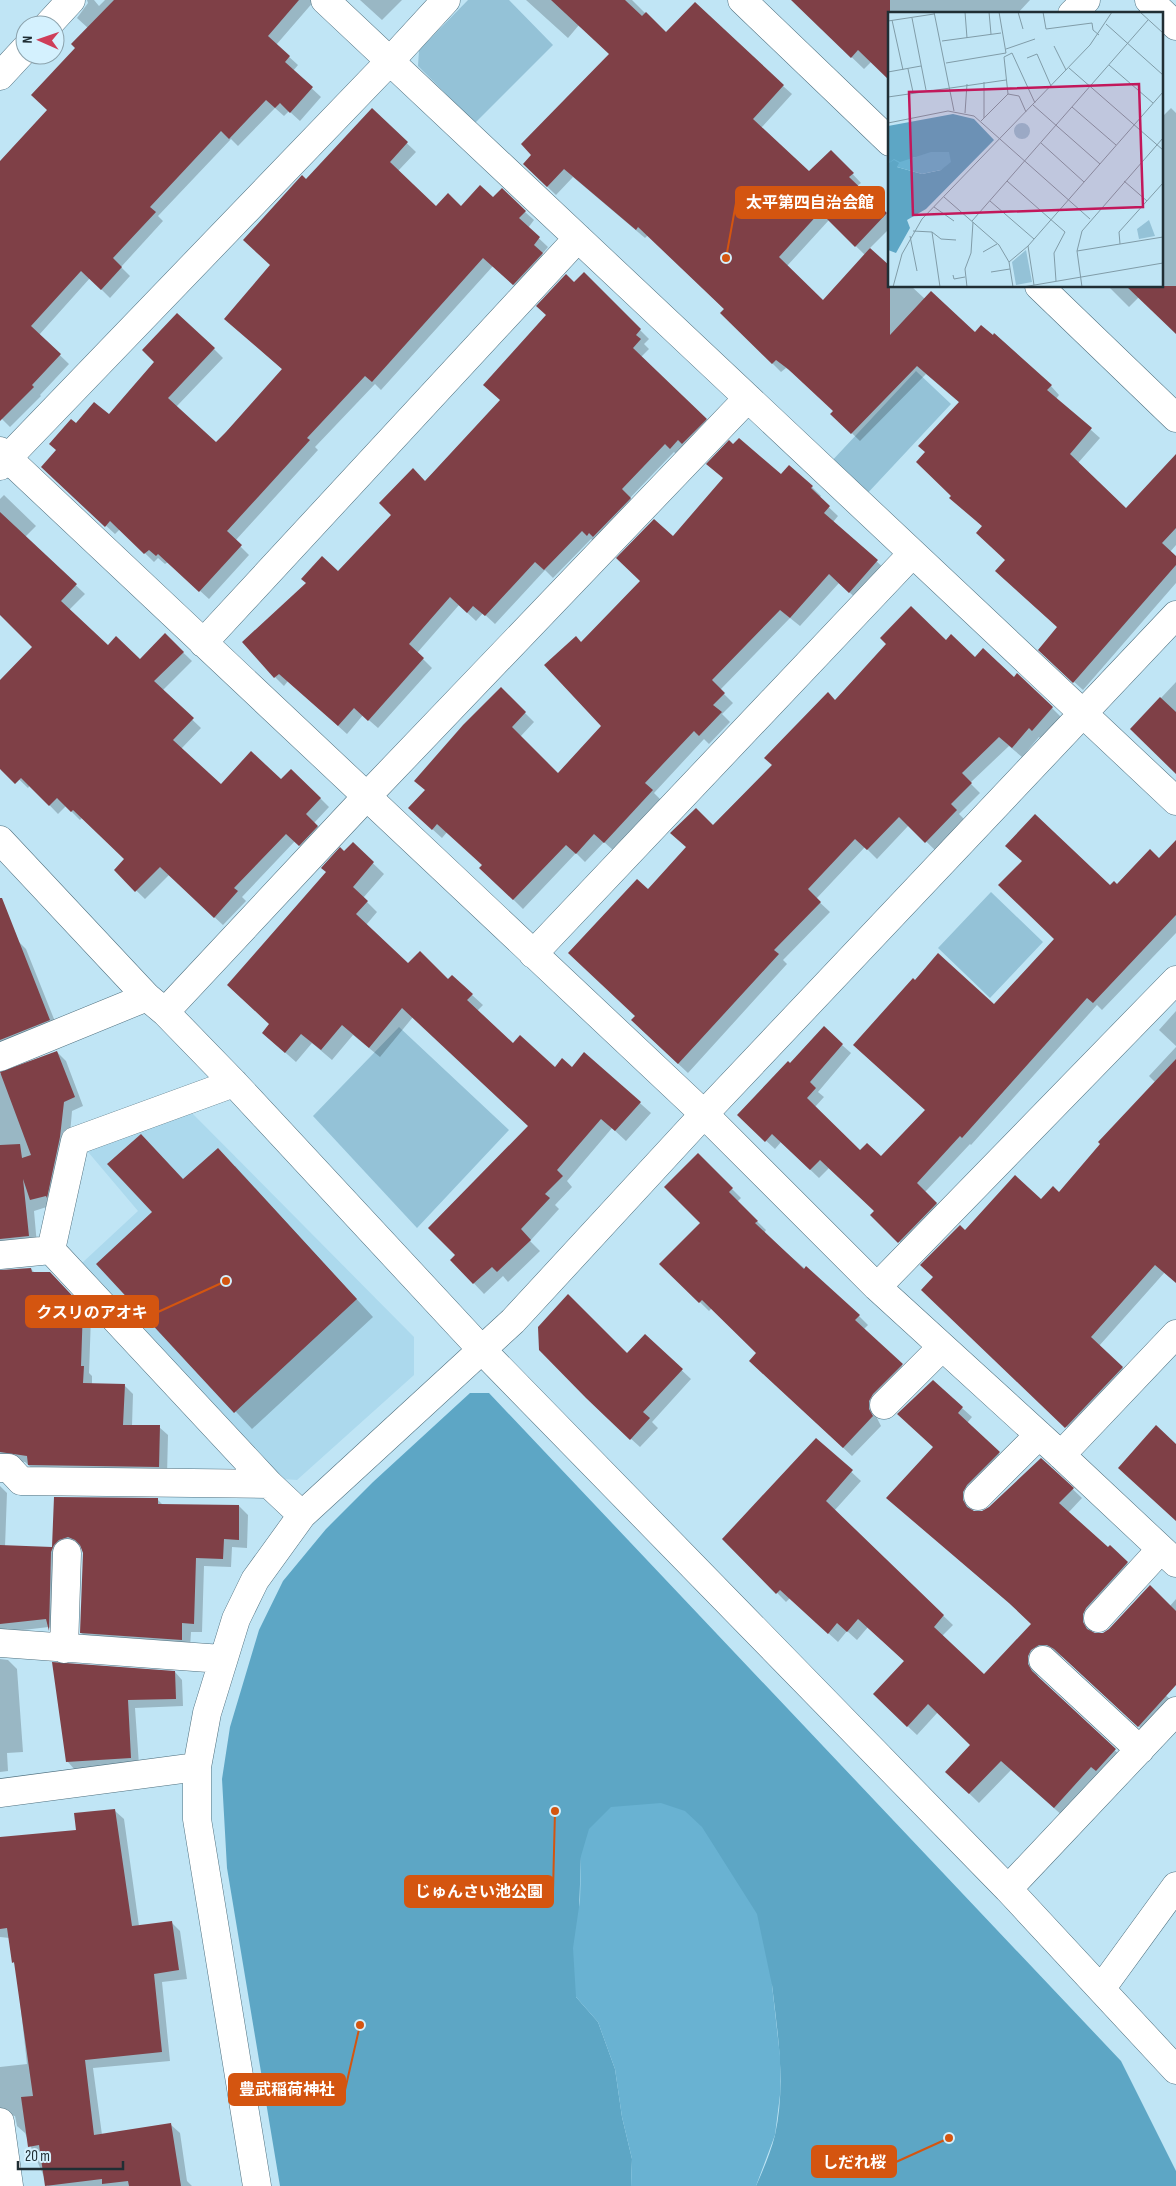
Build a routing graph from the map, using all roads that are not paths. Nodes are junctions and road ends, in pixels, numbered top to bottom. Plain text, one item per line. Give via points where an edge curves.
1 (72, 0) edge
2 (326, 0) edge
3 (446, 0) edge
4 (742, 0) edge
5 (1086, 0) edge
6 (1149, 0) edge
7 (1074, 12) edge
8 (1161, 12) edge
9 (1164, 14) edge
10 (58, 15) edge
11 (1176, 26) edge
12 (15, 60) edge
13 (390, 61) junction
14 (0, 76) edge
15 (888, 140) edge
16 (578, 238) junction
17 (1041, 288) edge
18 (748, 398) junction
19 (1176, 418) edge
20 (2, 458) edge
21 (912, 554) junction
22 (1176, 616) edge
23 (203, 643) junction
24 (1084, 713) junction
25 (367, 796) junction
26 (1176, 801) edge
27 (0, 840) edge
28 (533, 954) junction
29 (1176, 980) edge
30 (156, 1004) junction
31 (0, 1057) edge
32 (234, 1083) junction
33 (704, 1114) junction
34 (51, 1250) junction
35 (0, 1255) edge
36 (878, 1287) junction
37 (1176, 1334) edge
38 (942, 1347) junction
39 (482, 1350) junction
40 (884, 1405) dead end
41 (1039, 1434) junction
42 (1061, 1455) junction
43 (0, 1468) edge
44 (269, 1484) junction
45 (978, 1496) dead end
46 (302, 1514) junction
47 (67, 1553) dead end
48 (1169, 1556) edge
49 (1098, 1618) dead end
50 (0, 1643) edge
51 (64, 1649) junction
52 (222, 1659) junction
53 (1043, 1660) dead end
54 (1176, 1711) edge
55 (1140, 1750) junction
56 (197, 1767) junction
57 (0, 1793) edge
58 (1176, 1886) edge
59 (1008, 1889) junction
60 (1101, 1989) junction
61 (1176, 2070) edge
62 (0, 2122) edge
63 (2, 2153) edge
64 (9, 2186) edge
65 (257, 2186) edge

1 - 10 street
2 - 13 street
3 - 13 street
4 - 15 street
5 - 7 street
6 - 8 street
9 - 11 street
12 - 14 street
13 - 16 street
13 - 20 street
16 - 18 street
16 - 23 street
17 - 19 street
18 - 21 street
18 - 25 street
20 - 23 street
21 - 24 street
21 - 28 street
22 - 24 street
23 - 25 street
24 - 26 street
24 - 33 street
25 - 28 street
25 - 30 street
27 - 30 street
28 - 33 street
29 - 36 street
30 - 31 street
30 - 32 street
32 - 34 street via 75,1141
32 - 39 street
33 - 36 street
33 - 39 street via 520,1314
34 - 35 street
34 - 44 street
36 - 38 street
37 - 42 street
38 - 40 street
38 - 41 street
39 - 46 street
39 - 59 street
41 - 42 street
41 - 45 street
42 - 48 street
43 - 44 street via 8,1468 21,1481
44 - 46 street
46 - 52 street via 255,1580
47 - 51 street
48 - 49 street
50 - 51 street
51 - 52 street
52 - 56 street
53 - 55 street
54 - 55 street
55 - 59 street
56 - 57 street
56 - 65 street via 197,1819
58 - 60 street
59 - 60 street
60 - 61 street
62 - 63 street
63 - 64 street

